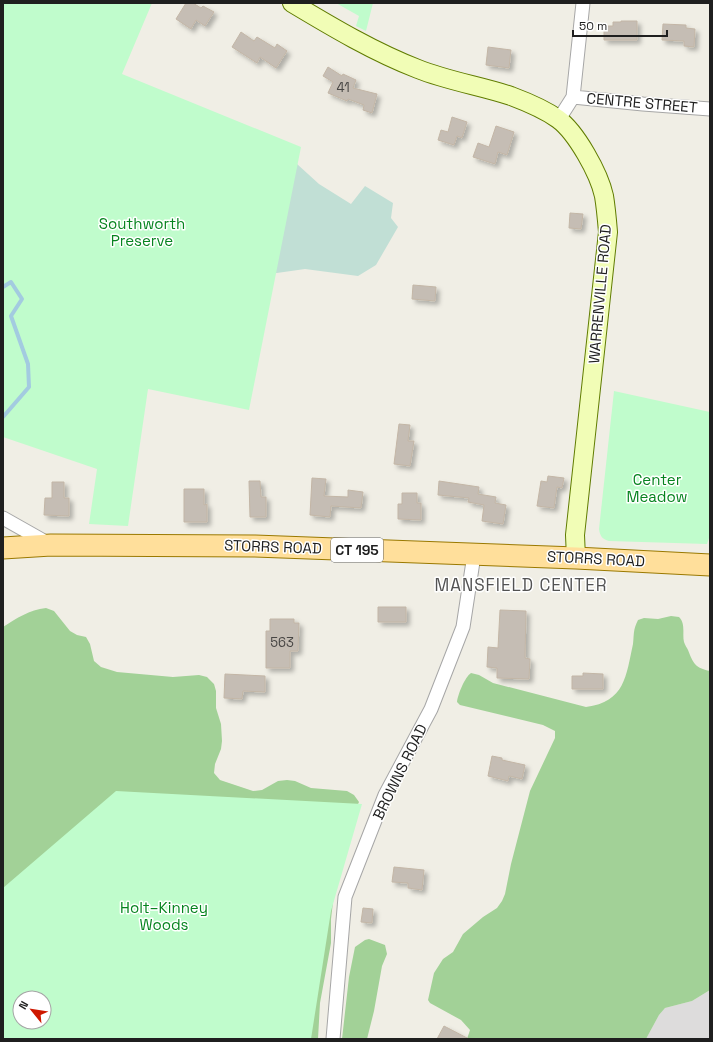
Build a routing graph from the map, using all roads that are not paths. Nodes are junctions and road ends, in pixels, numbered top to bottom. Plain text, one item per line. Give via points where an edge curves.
1 (292, 3) edge
2 (583, 3) edge
3 (573, 98) junction
4 (710, 109) edge
5 (559, 119) junction
6 (3, 518) edge
7 (51, 545) junction
8 (3, 548) edge
9 (474, 555) junction
10 (576, 558) junction
11 (710, 565) edge
12 (333, 1039) edge

1 - 5 main road, WARRENVILLE ROAD via 411,66 436,76 511,96
2 - 3 street
3 - 4 street, CENTRE STREET
3 - 5 street
5 - 10 main road, WARRENVILLE ROAD via 577,139 597,176 604,194 608,232 575,528
6 - 7 street
7 - 8 main road, STORRS ROAD / CT 195
7 - 9 main road, STORRS ROAD / CT 195 via 255,546
9 - 10 main road, STORRS ROAD / CT 195
9 - 12 street, BROWNS ROAD via 463,627 431,709 385,795 345,897
10 - 11 main road, STORRS ROAD / CT 195

